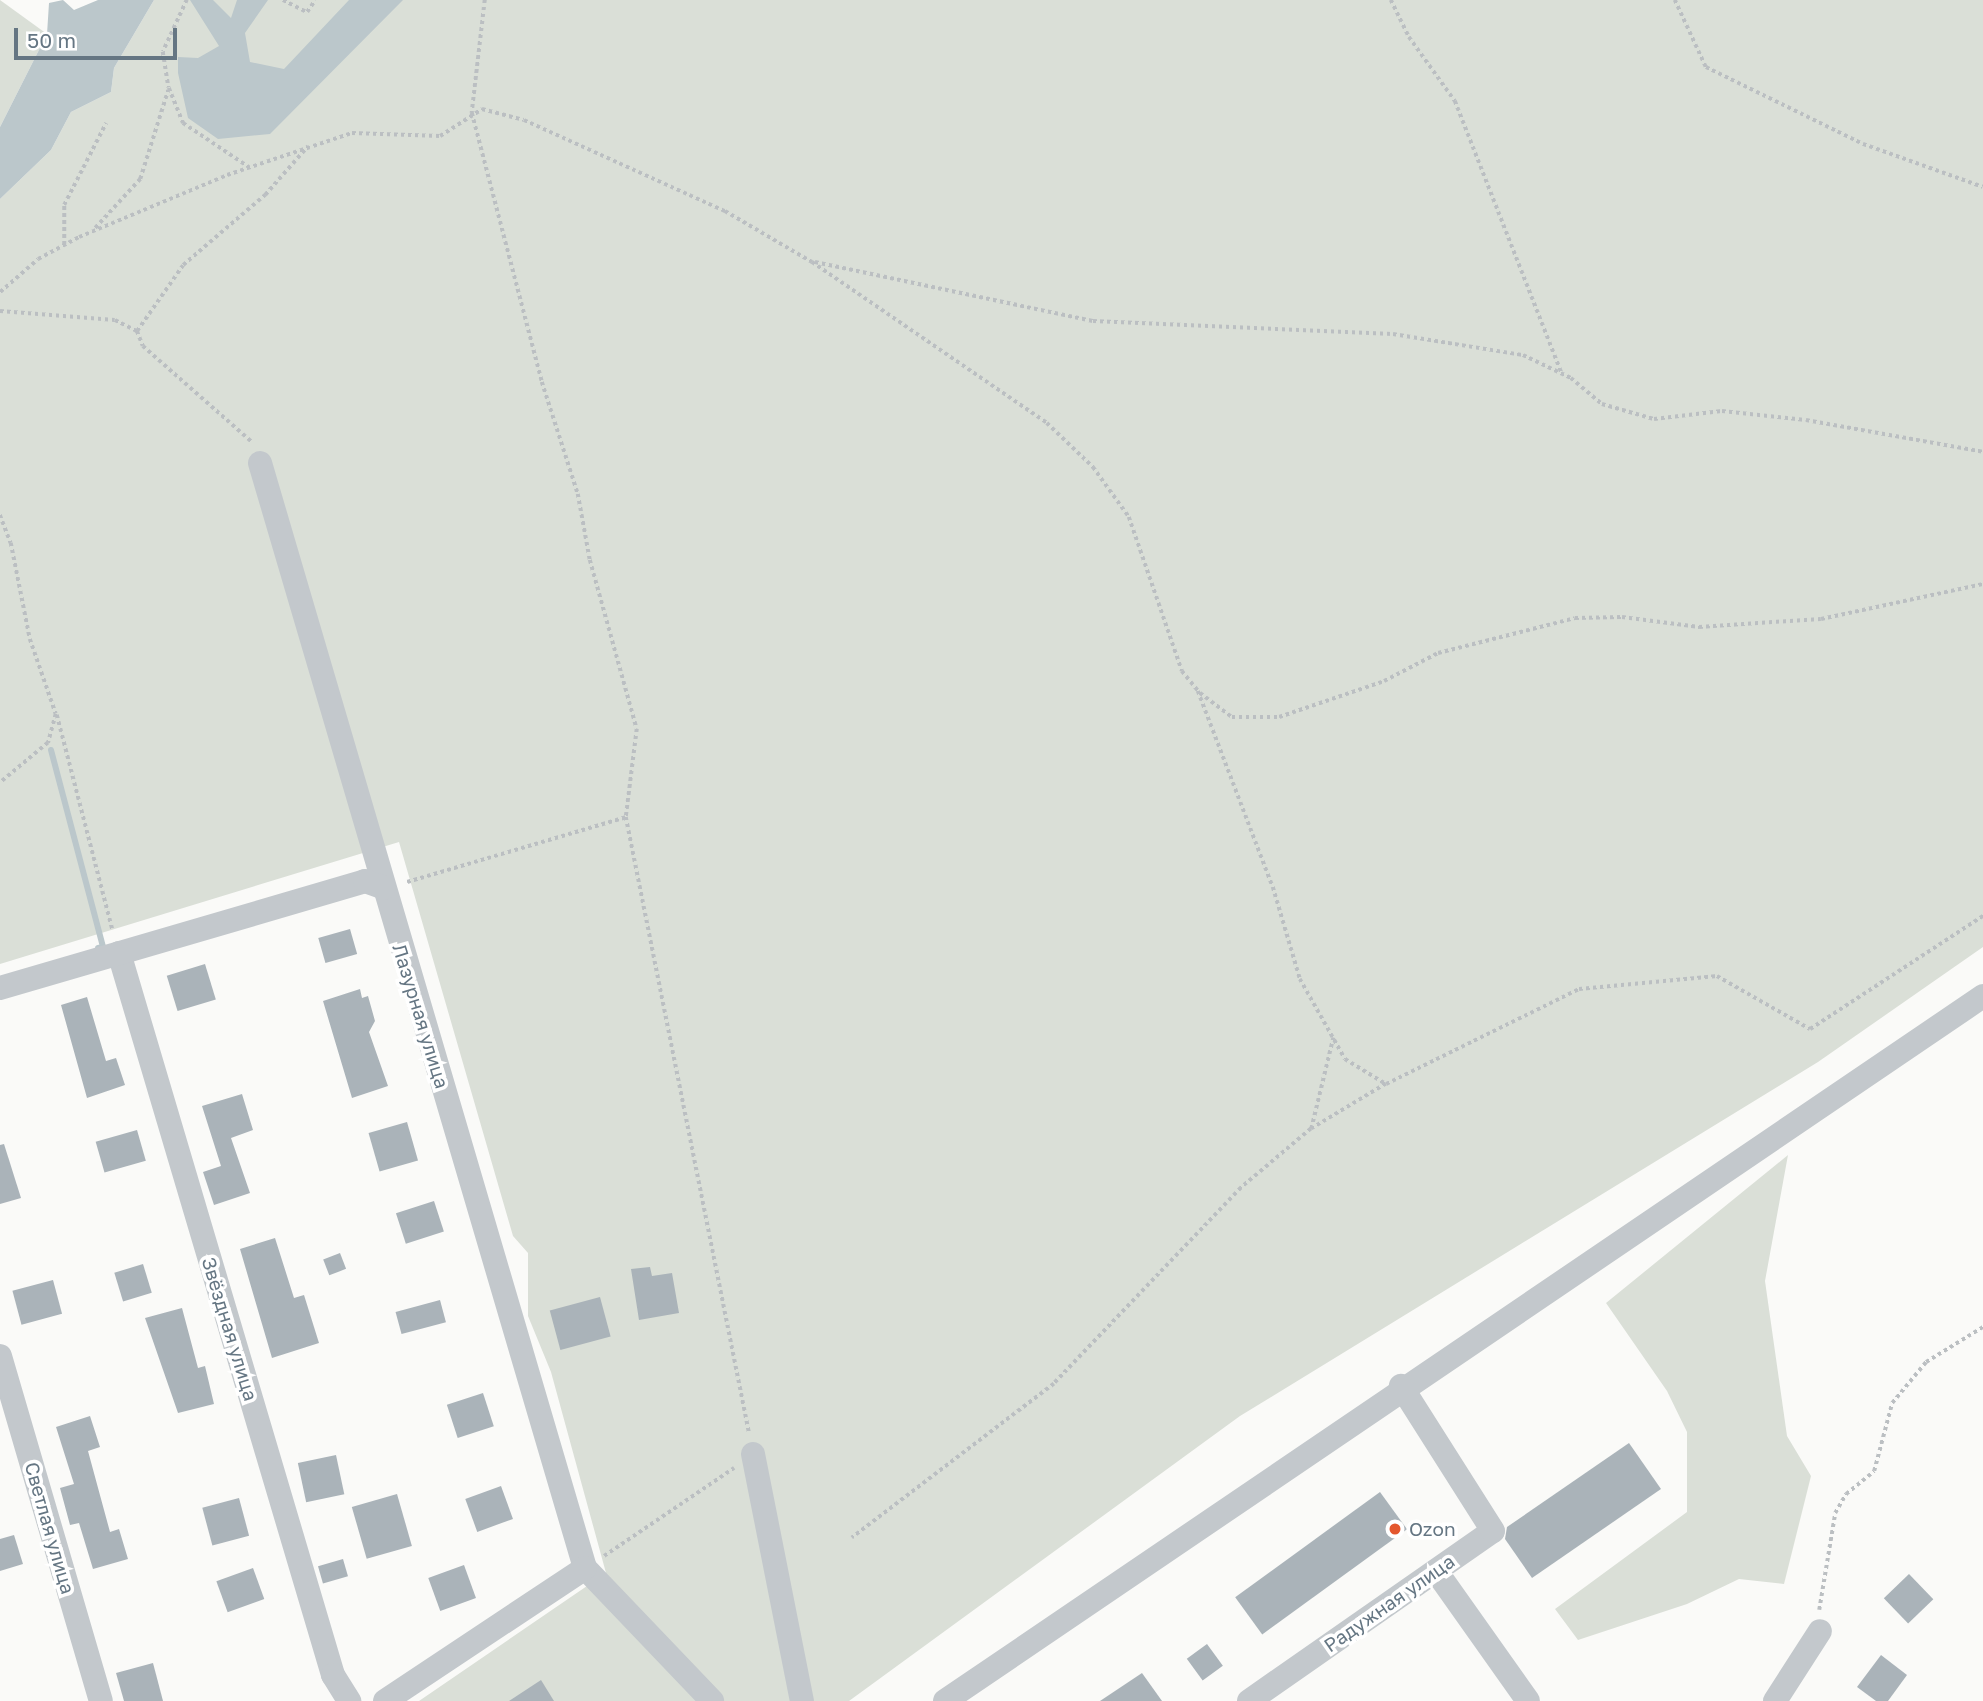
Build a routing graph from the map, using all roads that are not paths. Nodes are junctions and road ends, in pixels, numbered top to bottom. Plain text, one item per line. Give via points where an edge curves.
1 (260, 463) road end
2 (384, 888) junction
3 (119, 953) junction
4 (0, 988) edge
5 (1983, 996) edge
6 (0, 1356) edge
7 (1401, 1386) junction
8 (753, 1454) road end
9 (585, 1569) junction
10 (1436, 1571) junction
11 (1820, 1631) road end
12 (101, 1701) edge
13 (349, 1701) edge
14 (385, 1701) edge
15 (712, 1701) edge
16 (802, 1701) edge
17 (945, 1701) edge
18 (1249, 1701) edge
19 (1528, 1701) edge
20 (1774, 1701) edge

1 - 2 street, Лазурная улица
2 - 3 street via 365,881
2 - 9 street, Лазурная улица
3 - 4 street
3 - 13 street, Звёздная улица via 333,1675
5 - 7 street
6 - 12 street, Светлая улица
7 - 10 street, Радужная улица via 1493,1531
7 - 17 street
8 - 16 street
9 - 14 street
9 - 15 street
10 - 18 street, Радужная улица
10 - 19 street
11 - 20 street

